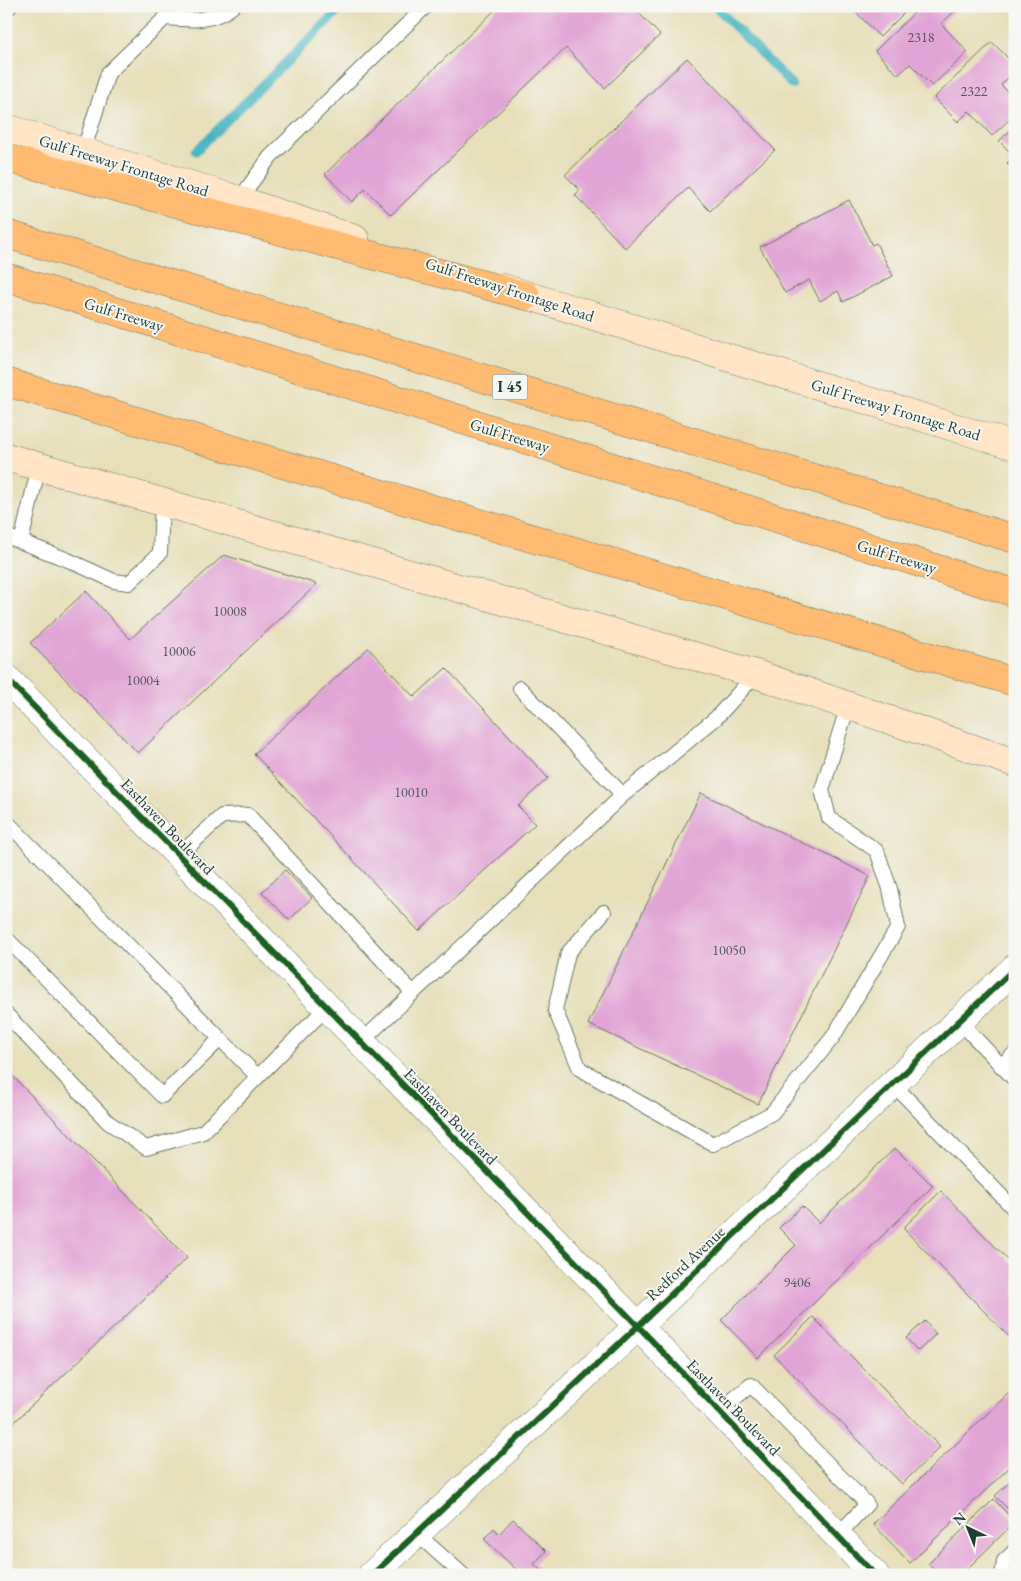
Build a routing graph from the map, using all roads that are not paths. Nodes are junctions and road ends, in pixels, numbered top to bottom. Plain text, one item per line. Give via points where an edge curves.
1 (10, 6) edge
2 (233, 6) edge
3 (426, 6) edge
4 (6, 10) edge
5 (165, 12) edge
6 (6, 128) edge
7 (83, 152) junction
8 (6, 158) edge
9 (239, 200) junction
10 (6, 234) edge
11 (6, 277) edge
12 (526, 296) junction
13 (6, 382) edge
14 (1015, 446) edge
15 (6, 457) edge
16 (39, 466) junction
17 (162, 502) junction
18 (6, 536) edge
19 (1015, 539) edge
20 (21, 542) junction
21 (1015, 593) edge
22 (756, 674) junction
23 (6, 678) edge
24 (1015, 682) edge
25 (520, 688) dead end
26 (848, 706) junction
27 (1015, 763) edge
28 (623, 795) junction
29 (6, 821) edge
30 (178, 856) junction
31 (604, 912) dead end
32 (6, 938) edge
33 (1015, 968) edge
34 (413, 992) junction
35 (326, 1008) junction
36 (6, 1014) edge
37 (959, 1021) junction
38 (220, 1039) junction
39 (360, 1042) junction
40 (1015, 1053) edge
41 (1001, 1066) junction
42 (257, 1076) junction
43 (1015, 1080) edge
44 (893, 1084) junction
45 (1015, 1210) edge
46 (638, 1326) junction
47 (719, 1411) junction
48 (416, 1533) junction
49 (838, 1536) junction
50 (1015, 1551) edge
51 (372, 1575) edge
52 (463, 1575) edge
53 (875, 1575) edge
54 (1002, 1575) edge

1 - 4 lane
2 - 5 lane via 197,21
3 - 9 lane via 270,157
5 - 7 lane via 108,73
6 - 7 main road, Gulf Freeway Frontage Road
7 - 9 main road, Gulf Freeway Frontage Road
8 - 12 highway
9 - 12 main road, Gulf Freeway Frontage Road
10 - 19 highway, I 45
11 - 21 highway, Gulf Freeway
12 - 14 main road, Gulf Freeway Frontage Road
13 - 24 highway
15 - 16 main road
16 - 17 main road
16 - 20 lane
17 - 20 lane via 160,553 129,583 114,581
17 - 22 main road
18 - 20 lane
22 - 26 main road
22 - 28 lane via 716,718
23 - 30 street, Easthaven Boulevard
25 - 28 lane
26 - 27 main road
26 - 31 lane via 822,790 829,818 877,851 898,927 834,1037 772,1113 713,1144 580,1069 555,1010 568,953
28 - 34 lane
29 - 38 lane
30 - 34 lane via 222,816 248,815
30 - 35 street, Easthaven Boulevard
32 - 38 lane via 162,1096
33 - 37 street, Redford Avenue
34 - 39 lane
35 - 39 street, Easthaven Boulevard
35 - 42 lane
36 - 42 lane via 108,1122 146,1148 203,1132
37 - 41 lane
37 - 44 street, Redford Avenue
38 - 42 lane
39 - 46 street, Easthaven Boulevard
40 - 41 lane
41 - 43 lane
44 - 45 lane
44 - 46 street, Redford Avenue
46 - 47 street, Easthaven Boulevard
46 - 48 street, Redford Avenue
47 - 49 street, Easthaven Boulevard
47 - 49 lane via 751,1385 867,1504
48 - 51 street, Redford Avenue
48 - 52 lane
49 - 53 street, Easthaven Boulevard
50 - 54 lane via 1004,1561

